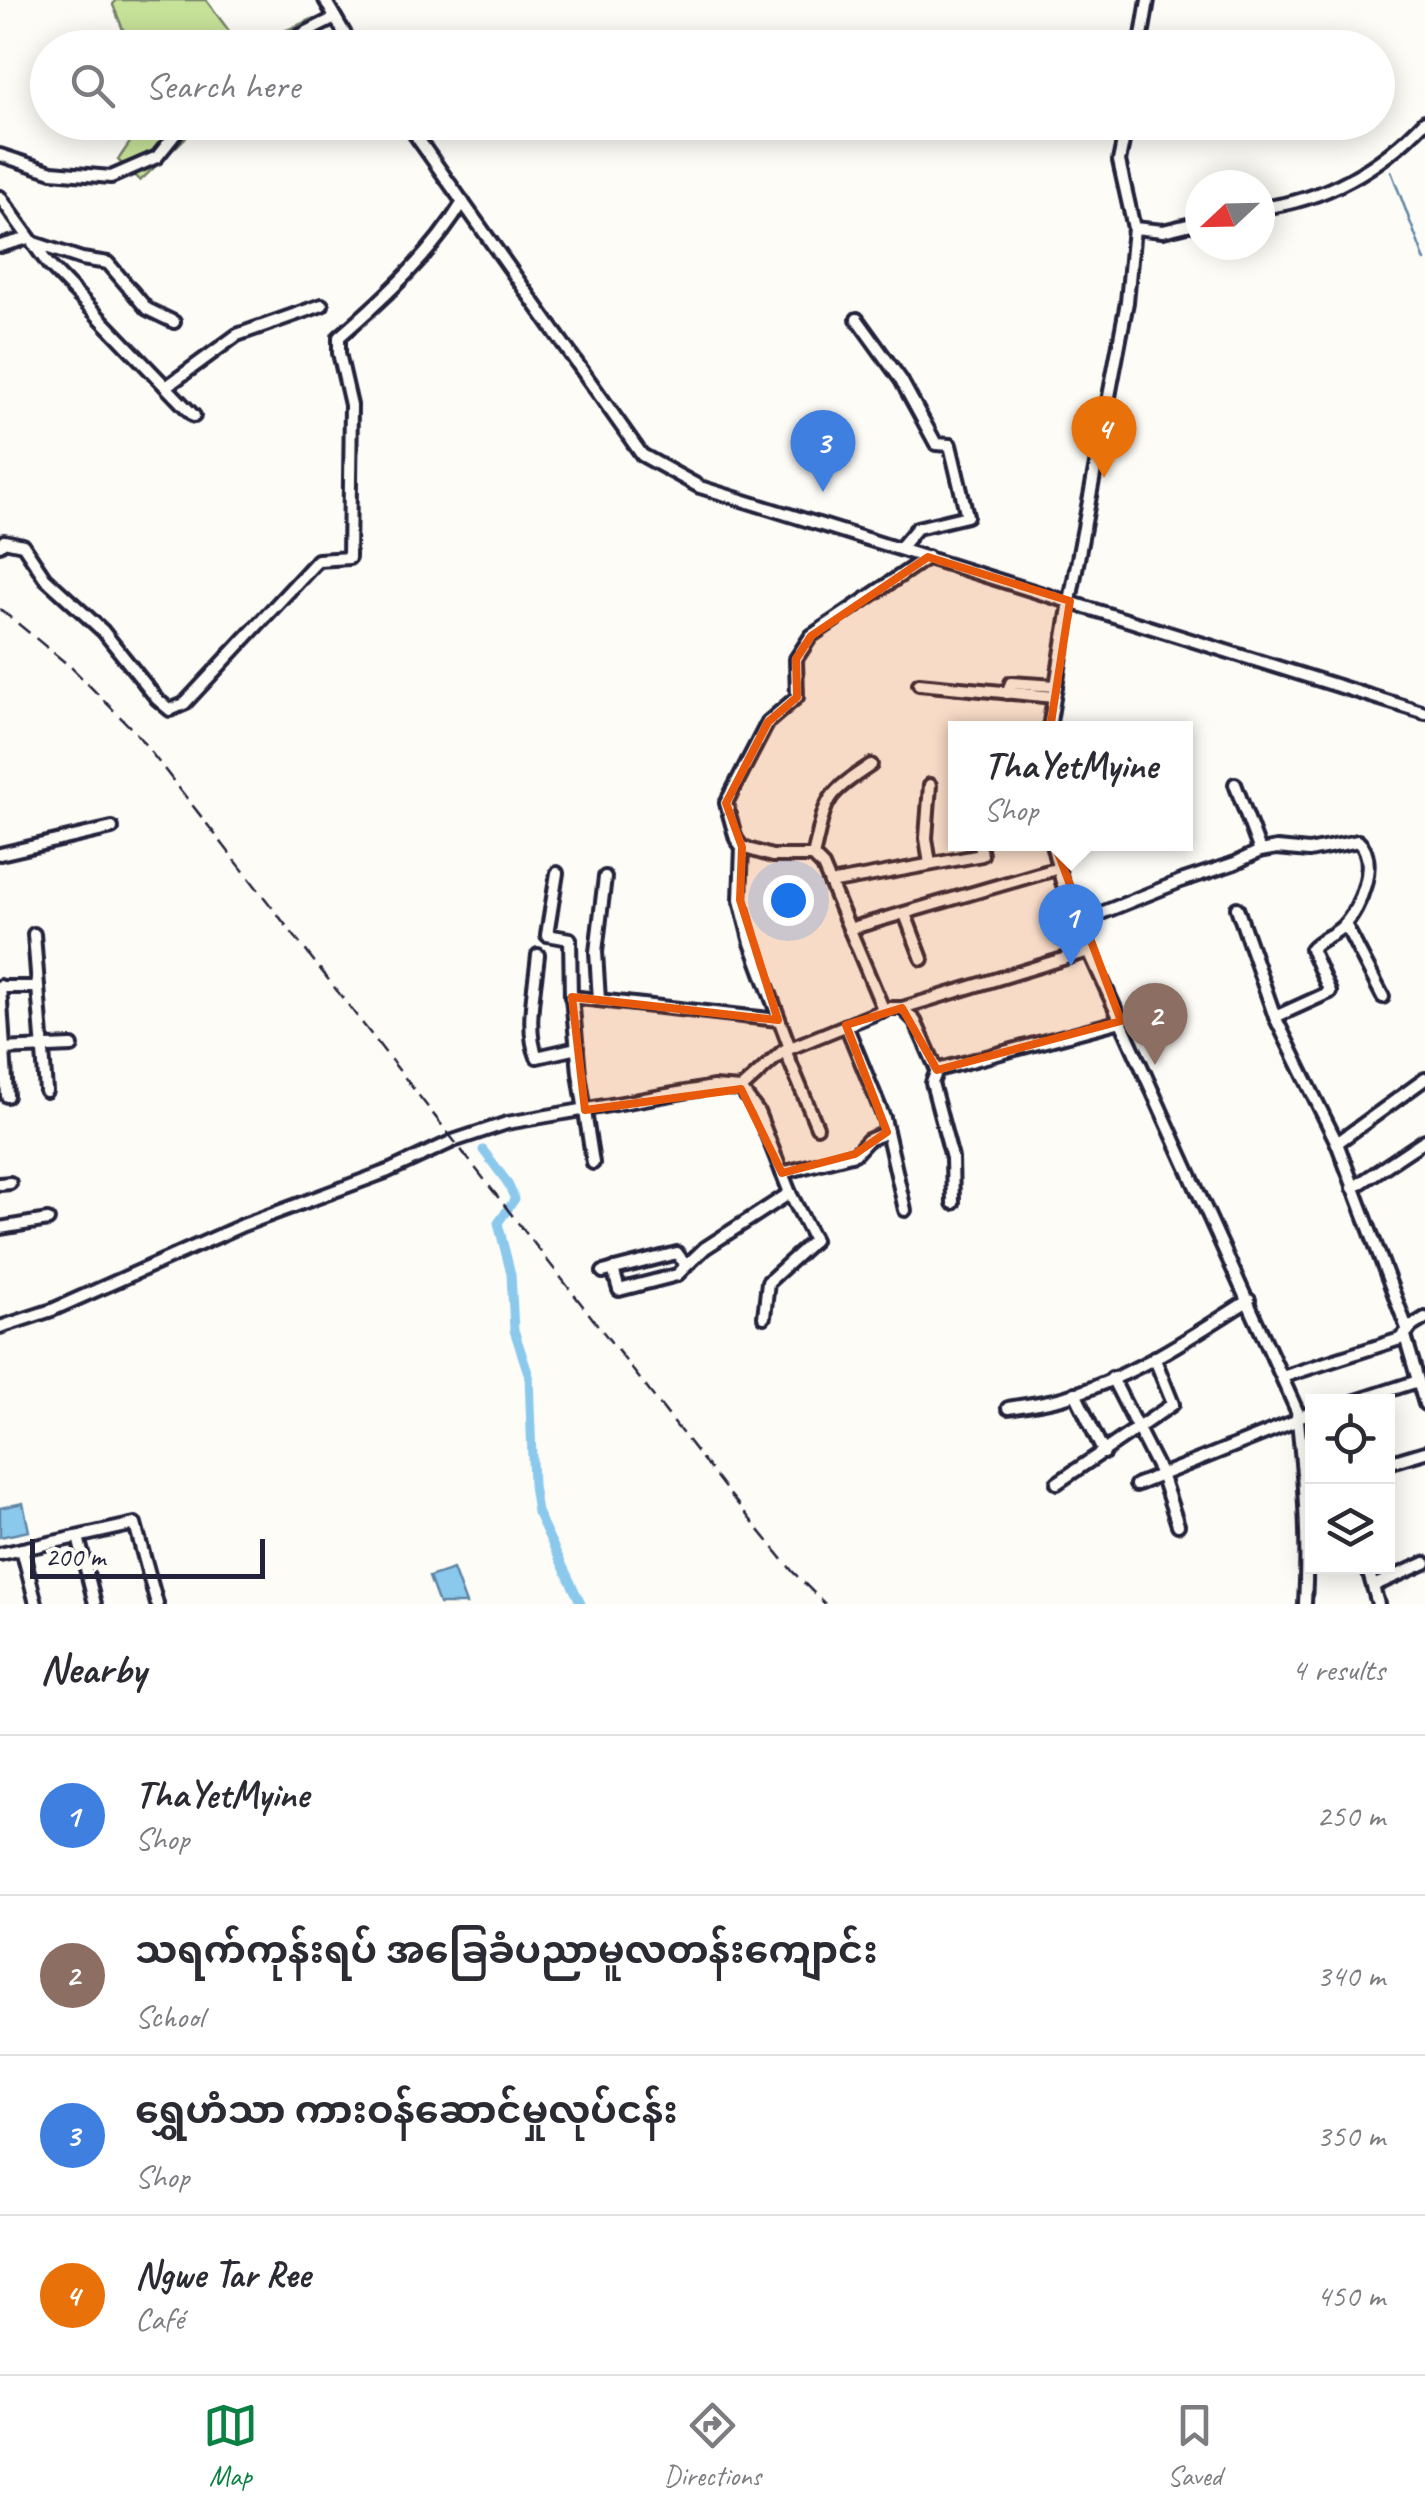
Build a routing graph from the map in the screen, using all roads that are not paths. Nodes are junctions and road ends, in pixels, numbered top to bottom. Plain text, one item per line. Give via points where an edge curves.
1 (325, 0) edge
2 (1148, 0) edge
3 (335, 18) junction
4 (311, 30) edge
5 (342, 30) edge
6 (1143, 30) edge
7 (1425, 121) edge
8 (170, 140) edge
9 (419, 140) edge
10 (1123, 140) edge
11 (0, 156) edge
12 (0, 198) edge
13 (462, 202) junction
14 (1275, 205) edge
15 (1185, 226) edge
16 (1134, 228) junction
17 (31, 240) junction
18 (0, 246) edge
19 (322, 304) dead end
20 (857, 320) dead end
21 (174, 322) dead end
22 (166, 387) junction
23 (194, 416) dead end
24 (0, 545) edge
25 (900, 548) junction
26 (928, 557) junction
27 (1070, 601) junction
28 (919, 684) dead end
29 (1055, 691) junction
30 (1425, 713) edge
31 (1050, 721) edge
32 (872, 765) dead end
33 (1235, 784) dead end
34 (930, 785) dead end
35 (112, 828) dead end
36 (742, 847) junction
37 (981, 851) edge
38 (1054, 851) edge
39 (1260, 851) junction
40 (0, 854) edge
41 (813, 856) junction
42 (930, 864) junction
43 (1059, 868) junction
44 (558, 874) dead end
45 (604, 877) dead end
46 (830, 883) junction
47 (1237, 908) dead end
48 (905, 914) junction
49 (1078, 922) junction
50 (1346, 924) junction
51 (849, 929) junction
52 (34, 934) dead end
53 (1089, 951) junction
54 (538, 955) dead end
55 (922, 959) dead end
56 (0, 987) edge
57 (38, 987) junction
58 (572, 997) junction
59 (1383, 997) dead end
60 (599, 1000) junction
61 (902, 1008) junction
62 (884, 1011) junction
63 (1275, 1017) junction
64 (778, 1020) junction
65 (1120, 1021) junction
66 (846, 1026) junction
67 (72, 1046) dead end
68 (42, 1047) junction
69 (577, 1048) junction
70 (2, 1049) edge
71 (788, 1049) junction
72 (938, 1070) junction
73 (1425, 1079) edge
74 (741, 1089) junction
75 (46, 1091) dead end
76 (7, 1096) dead end
77 (585, 1110) junction
78 (818, 1128) dead end
79 (887, 1132) junction
80 (1425, 1140) edge
81 (1337, 1143) junction
82 (594, 1164) dead end
83 (782, 1173) junction
84 (1353, 1188) junction
85 (790, 1193) junction
86 (953, 1203) dead end
87 (905, 1210) dead end
88 (48, 1220) dead end
89 (0, 1228) edge
90 (686, 1266) junction
91 (1249, 1300) junction
92 (764, 1318) dead end
93 (1425, 1318) edge
94 (0, 1326) edge
95 (1407, 1334) junction
96 (1154, 1357) junction
97 (1282, 1377) junction
98 (1112, 1378) junction
99 (1418, 1381) junction
100 (1074, 1393) junction
101 (1378, 1394) edge
102 (1425, 1404) edge
103 (1008, 1408) dead end
104 (1305, 1416) edge
105 (1298, 1421) junction
106 (1305, 1430) edge
107 (1137, 1431) junction
108 (1425, 1452) edge
109 (1104, 1453) junction
110 (1395, 1461) edge
111 (1160, 1474) junction
112 (1057, 1483) dead end
113 (1136, 1485) dead end
114 (1178, 1525) dead end
115 (78, 1537) junction
116 (22, 1549) junction
117 (0, 1554) edge
118 (1425, 1563) edge
119 (1369, 1574) edge
120 (1373, 1586) junction
121 (36, 1604) edge
122 (95, 1604) edge
123 (157, 1604) edge
124 (1305, 1604) edge
125 (1378, 1604) edge

1 - 3 street
2 - 6 street
3 - 4 street
3 - 5 street
7 - 14 street via 1387,158 1352,178 1314,198
8 - 11 street via 157,157 110,177 52,172
9 - 13 street
10 - 16 street via 1119,160
12 - 17 street
13 - 24 street via 444,232 339,337 351,404 349,558 318,560 184,704 170,710 158,699 104,631 44,578 23,545
13 - 25 street via 642,455 700,487
15 - 16 street
16 - 27 street via 1123,333
17 - 18 street
17 - 21 street via 108,264 147,309
17 - 22 street
19 - 22 street via 236,334
20 - 25 street via 936,444 950,445 967,516 916,528
22 - 23 street
25 - 26 street
26 - 27 street
26 - 36 street via 810,636 796,659 796,696 768,722 726,803
27 - 29 street
27 - 30 street
28 - 29 street via 1007,693 1011,683
29 - 31 street
32 - 41 street via 827,801
33 - 39 street
34 - 42 street
35 - 40 street
36 - 41 street via 772,856
36 - 64 street via 740,900
37 - 42 street
38 - 43 street
39 - 49 street
39 - 50 street via 1364,845 1368,876
41 - 46 street
42 - 46 street
43 - 48 street
43 - 49 street
44 - 58 street via 547,935 570,939
45 - 60 street
46 - 51 street
47 - 63 street
48 - 51 street
48 - 55 street
49 - 53 street
50 - 59 street
50 - 63 street via 1312,949 1330,992
51 - 62 street
52 - 57 street
53 - 61 street
53 - 65 street
54 - 69 street via 534,1054
56 - 57 street
56 - 70 street
57 - 68 street
58 - 60 street
58 - 69 street
60 - 64 street
61 - 62 street
61 - 72 street
62 - 66 street
63 - 81 street
64 - 71 street
65 - 72 street
65 - 91 street
66 - 71 street
66 - 79 street
67 - 68 street
68 - 70 street
68 - 75 street
69 - 77 street
70 - 76 street
71 - 74 street
71 - 78 street
72 - 86 street via 932,1084 952,1158
73 - 81 street
74 - 77 street via 713,1087
74 - 83 street via 758,1112
77 - 82 street
77 - 94 street via 507,1123 453,1141
79 - 83 street via 855,1154
79 - 87 street
80 - 84 street
81 - 84 street
83 - 85 street
84 - 95 street
85 - 90 street
85 - 92 street via 814,1240 768,1282
88 - 89 street
90 - 90 street via 677,1253 608,1270 619,1290 678,1275
91 - 96 street
91 - 97 street
93 - 95 street
95 - 97 street
95 - 99 street
96 - 98 street
96 - 107 street via 1172,1404
97 - 105 street
98 - 100 street
98 - 107 street
99 - 101 street
99 - 102 street
100 - 103 street
100 - 109 street
104 - 105 street
105 - 106 street
105 - 111 street
105 - 124 street via 1307,1518
107 - 109 street
107 - 111 street
108 - 110 street
109 - 112 street
111 - 113 street
111 - 114 street
115 - 116 street
115 - 122 street
115 - 123 street via 135,1524
116 - 117 street
116 - 121 street
118 - 120 street
119 - 120 street
120 - 125 street

